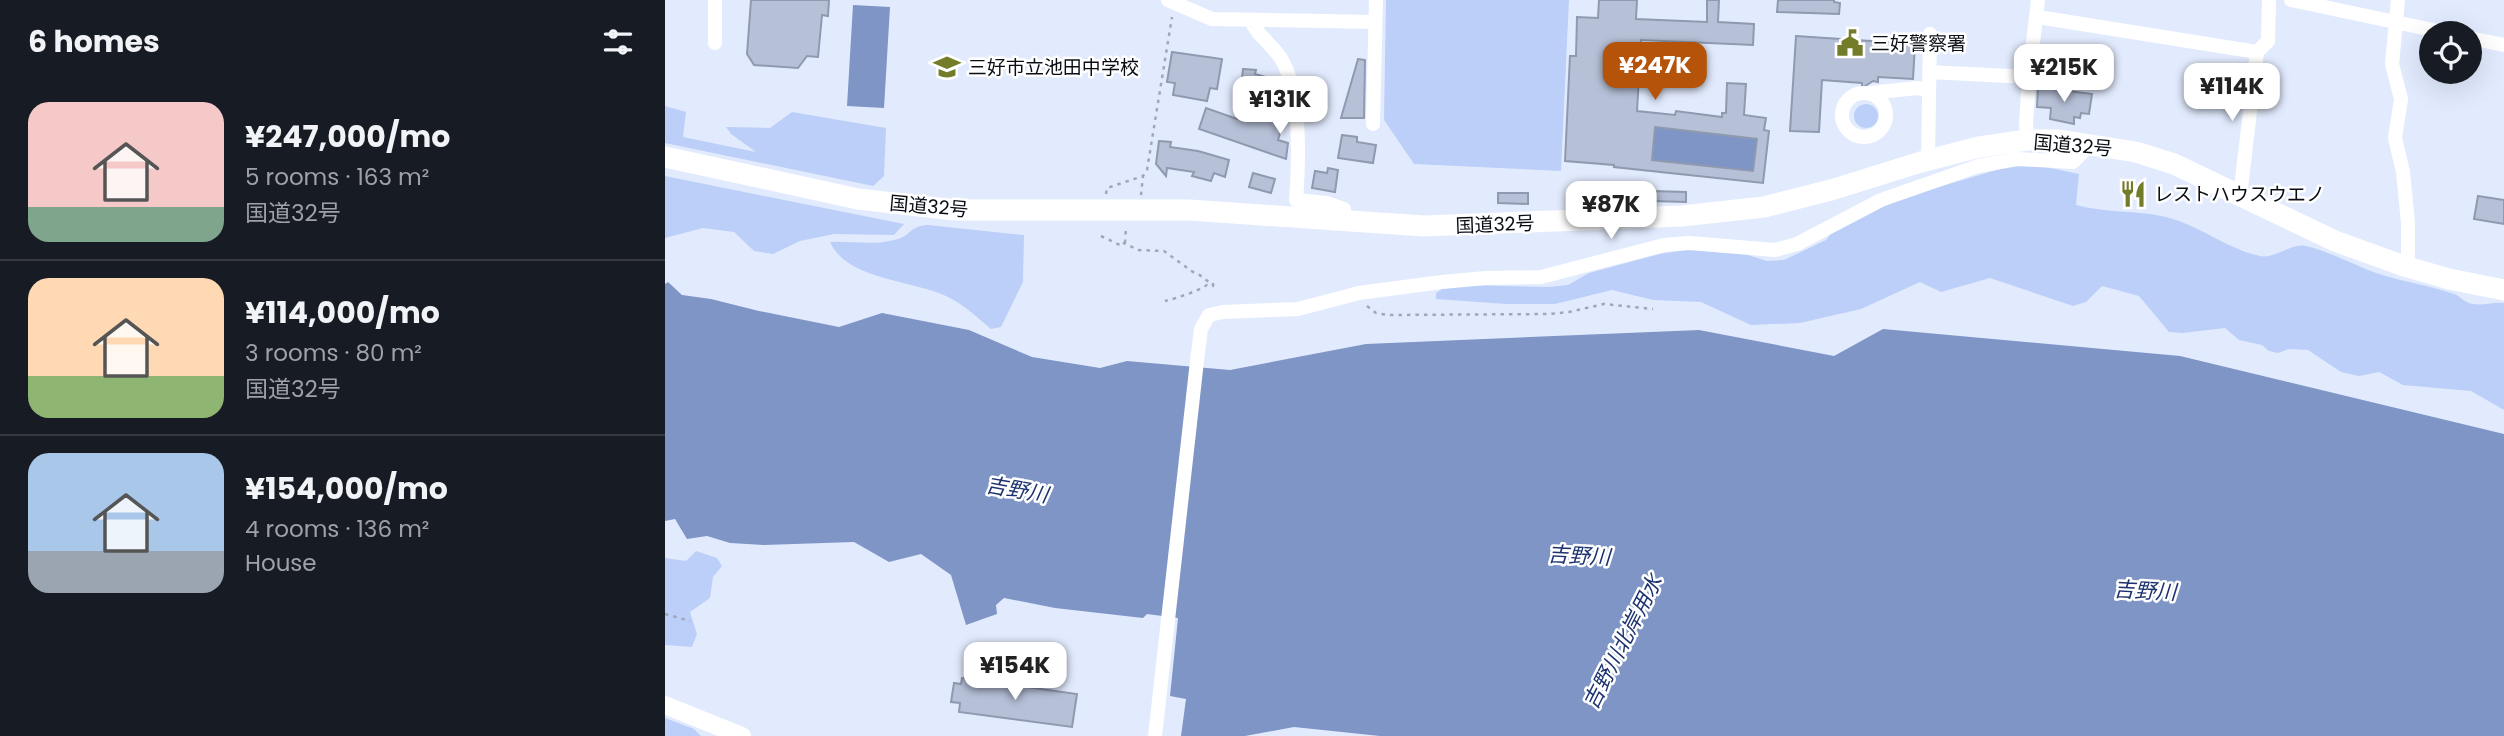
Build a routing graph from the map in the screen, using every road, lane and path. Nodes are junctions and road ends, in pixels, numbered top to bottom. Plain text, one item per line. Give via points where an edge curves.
1 (715, 0) edge
2 (1376, 0) edge
3 (2038, 0) edge
4 (2269, 0) edge
5 (2291, 0) edge
6 (2398, 0) edge
7 (1171, 1) edge
8 (2038, 17) junction
9 (1252, 22) junction
10 (1375, 22) junction
11 (2397, 23) junction
12 (2419, 27) edge
13 (1930, 34) dead end
14 (2482, 41) edge
15 (715, 43) dead end
16 (2504, 45) edge
17 (2257, 52) junction
18 (1929, 72) junction
19 (2029, 78) junction
20 (1929, 90) junction
21 (1870, 93) dead end
22 (1373, 124) dead end
23 (2027, 141) junction
24 (2085, 142) junction
25 (665, 157) edge
26 (1928, 160) junction
27 (1143, 176) junction
28 (1141, 194) dead end
29 (1106, 195) dead end
30 (2240, 196) junction
31 (1345, 221) junction
32 (1126, 224) dead end
33 (1101, 236) dead end
34 (1125, 243) junction
35 (2404, 266) junction
36 (2504, 290) edge
37 (1359, 293) junction
38 (1165, 301) dead end
39 (1653, 309) dead end
40 (665, 614) edge
41 (690, 621) dead end
42 (665, 705) edge
43 (742, 736) edge
44 (1155, 736) edge

1 - 15 street
2 - 10 street
3 - 8 street
4 - 17 street via 2268,41
5 - 11 street
6 - 11 street
7 - 9 street via 1212,19
7 - 27 path
8 - 17 street
8 - 19 street
9 - 10 street
9 - 31 street via 1282,60 1292,90 1299,172 1296,200 1344,209
10 - 22 street
11 - 12 street
11 - 35 street via 2392,64 2400,99 2395,138 2408,222
13 - 18 street
14 - 16 street
17 - 30 street
18 - 19 street
18 - 20 street
19 - 23 street
20 - 21 street
20 - 26 street
23 - 24 highway, 国道32号
23 - 26 highway, 国道32号
24 - 30 highway, 国道32号 via 2174,164
24 - 37 street via 2073,162 2017,159 1978,166 1881,200 1797,244 1775,250 1664,245 1541,277 1486,278
25 - 31 highway, 国道32号 via 858,199 955,210 1189,210
26 - 31 highway, 国道32号 via 1764,207 1682,216 1424,226
27 - 28 path
27 - 29 path via 1107,188
30 - 35 highway, 国道32号 via 2335,241
32 - 34 path
33 - 34 path via 1122,246
34 - 38 path via 1138,250 1164,251 1213,283
35 - 36 highway, 国道32号
37 - 39 path via 1375,313 1388,315 1550,314 1604,304
37 - 44 street via 1298,309 1209,315 1201,329
40 - 41 path
42 - 43 main road

